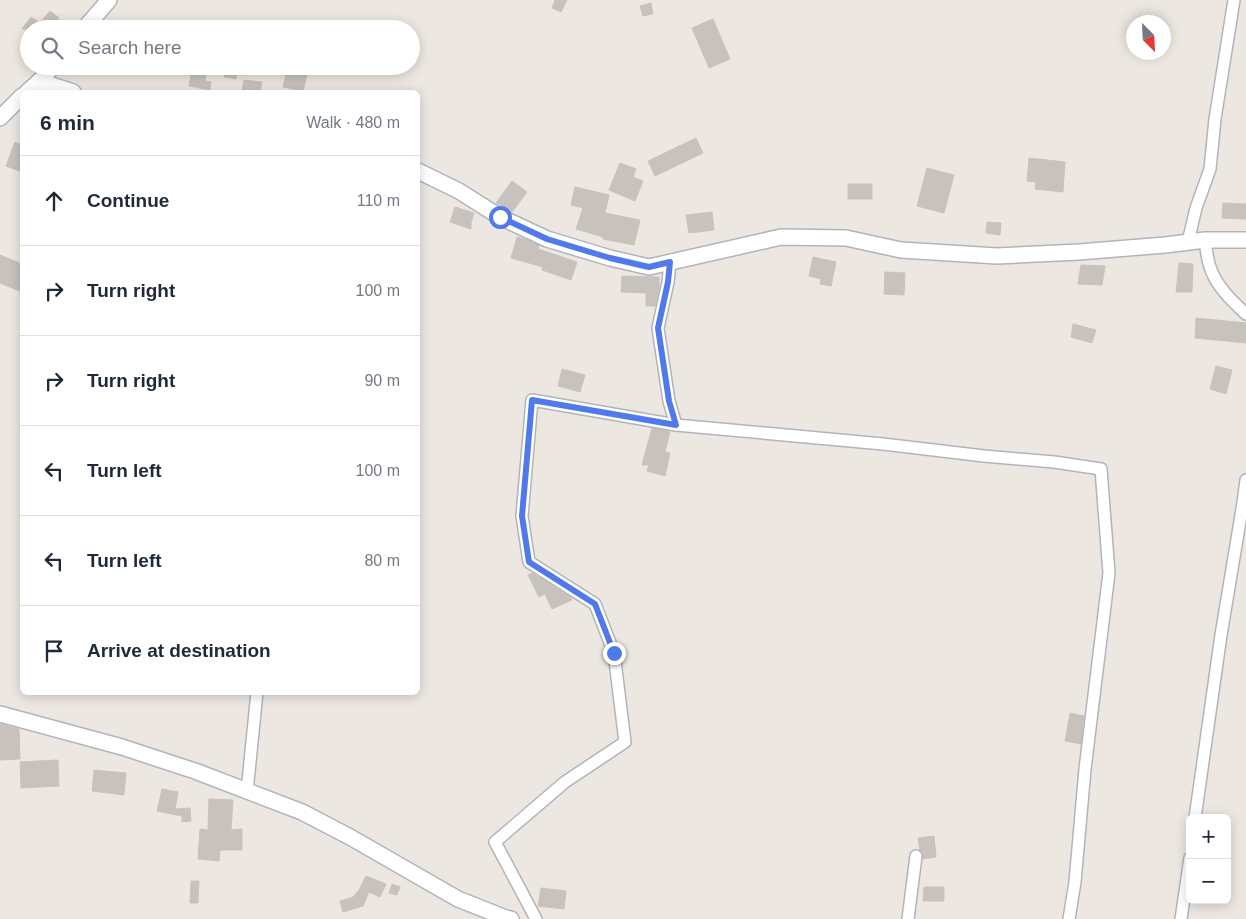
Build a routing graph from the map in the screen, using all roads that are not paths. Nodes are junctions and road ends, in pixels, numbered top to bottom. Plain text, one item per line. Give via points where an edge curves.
1 (109, 0) edge
2 (1234, 0) edge
3 (92, 20) edge
4 (45, 75) edge
5 (39, 81) junction
6 (28, 90) edge
7 (67, 90) edge
8 (20, 98) edge
9 (2, 111) edge
10 (420, 172) edge
11 (1205, 240) junction
12 (1246, 240) edge
13 (1188, 242) junction
14 (670, 262) junction
15 (1246, 314) edge
16 (676, 425) junction
17 (1246, 480) edge
18 (257, 695) edge
19 (0, 714) edge
20 (247, 792) junction
21 (1196, 814) edge
22 (916, 856) dead end
23 (1190, 859) edge
24 (511, 919) edge
25 (536, 919) edge
26 (908, 919) edge
27 (1069, 919) edge
28 (1181, 919) edge

1 - 3 street
2 - 13 street via 1210,169
4 - 5 street
5 - 6 street
5 - 7 street
8 - 9 street
10 - 14 street via 547,239 649,267
11 - 12 street
11 - 13 street
11 - 15 street via 1210,268 1217,283
13 - 14 street via 997,256 901,250 846,238 782,237
14 - 16 street via 658,328 669,401
16 - 25 street via 532,400 522,516 529,562 595,604 614,653 625,742 565,782 495,842
16 - 27 street via 1100,469 1109,573
17 - 21 street
18 - 20 street
19 - 20 street via 122,747
20 - 24 street via 302,812 458,899
22 - 26 street
23 - 28 street

